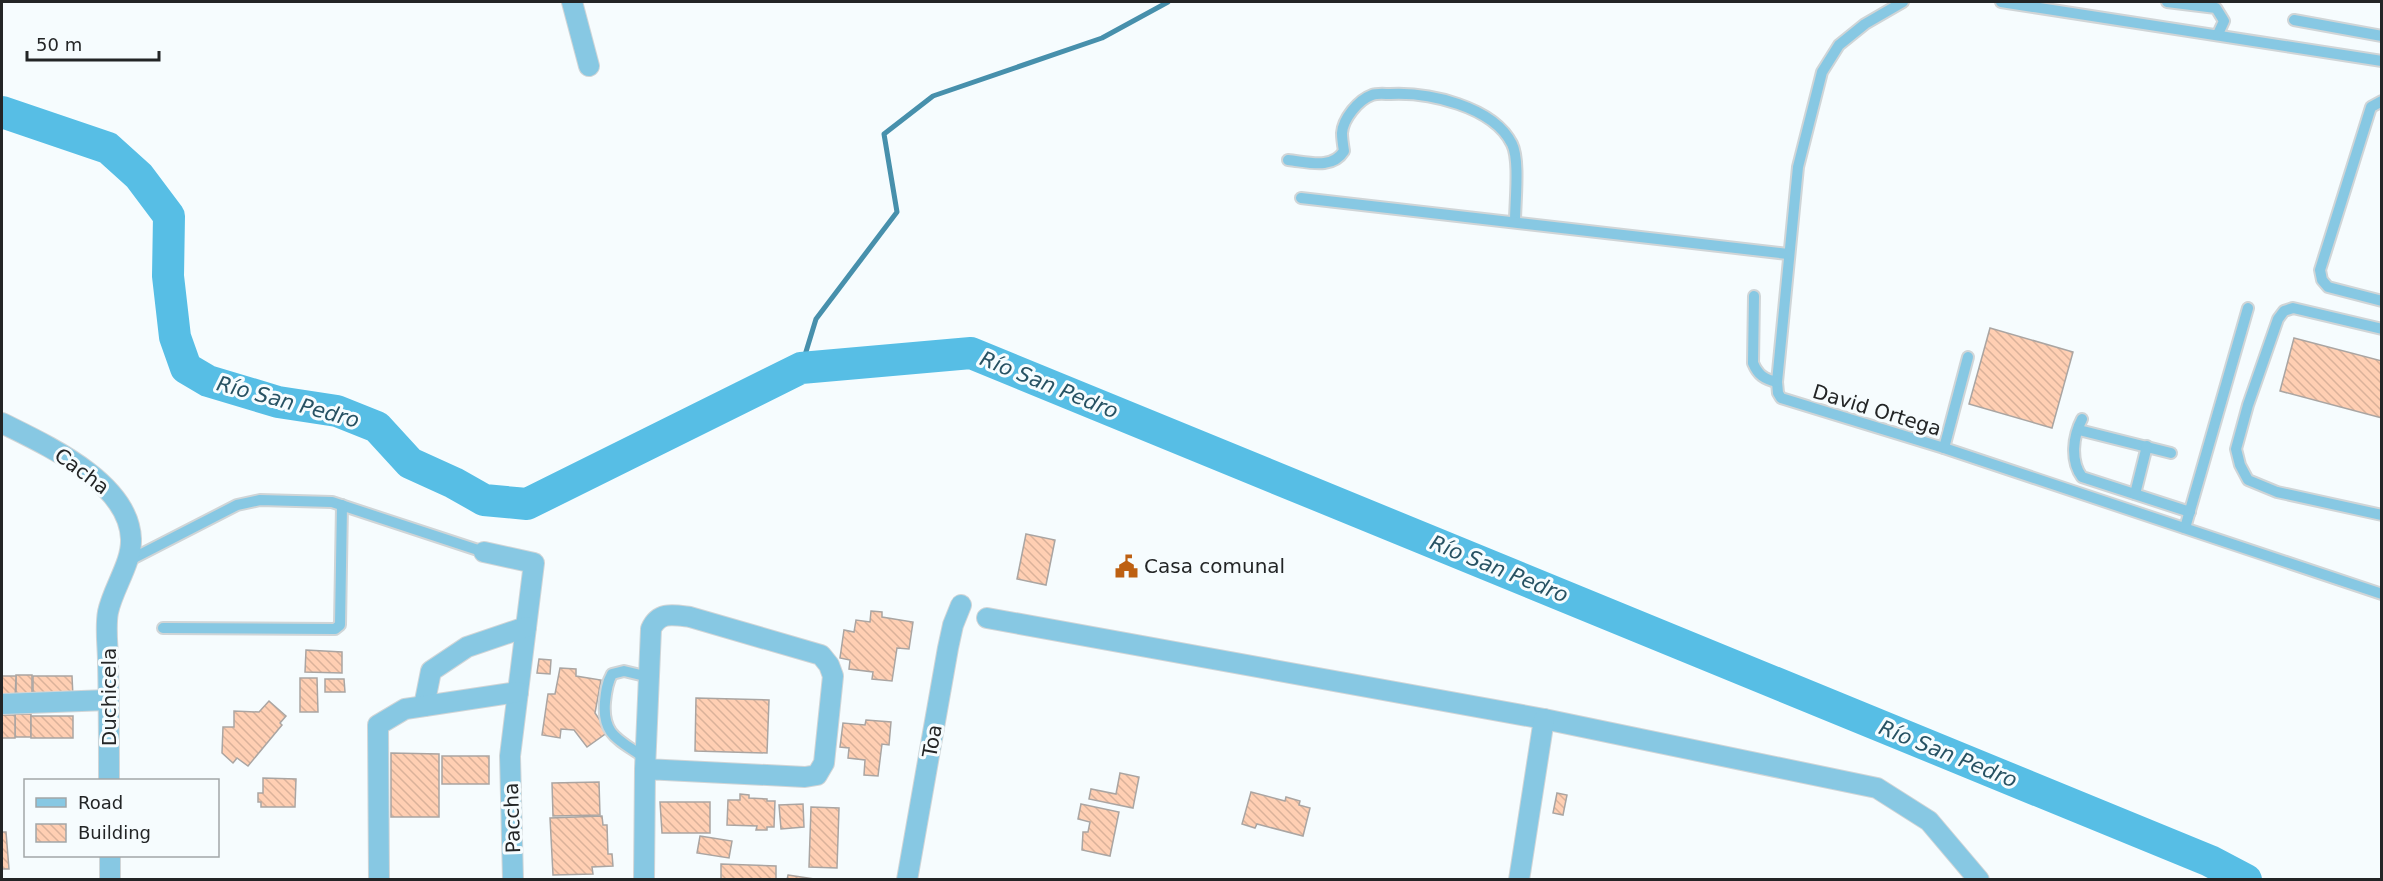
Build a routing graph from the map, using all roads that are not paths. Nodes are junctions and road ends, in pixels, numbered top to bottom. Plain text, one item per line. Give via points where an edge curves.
1 (572, 2) edge
2 (1903, 2) edge
3 (2001, 2) edge
4 (2167, 2) edge
5 (2294, 20) dead end
6 (2218, 34) junction
7 (2382, 36) edge
8 (2382, 61) edge
9 (589, 66) dead end
10 (2382, 101) edge
11 (1288, 160) dead end
12 (1301, 198) dead end
13 (1515, 222) junction
14 (1788, 254) junction
15 (1754, 296) dead end
16 (2382, 301) edge
17 (2248, 308) dead end
18 (2382, 329) edge
19 (1968, 357) dead end
20 (1777, 382) junction
21 (2, 423) edge
22 (2147, 446) junction
23 (1944, 448) junction
24 (2171, 453) dead end
25 (2135, 494) junction
26 (342, 505) junction
27 (2190, 512) junction
28 (2382, 515) edge
29 (2185, 528) junction
30 (484, 552) joint
31 (126, 562) junction
32 (2382, 594) edge
33 (962, 604) dead end
34 (108, 613) joint
35 (987, 618) dead end
36 (526, 627) junction
37 (163, 628) dead end
38 (649, 677) junction
39 (518, 692) junction
40 (108, 699) junction
41 (2, 704) edge
42 (424, 706) junction
43 (1544, 719) junction
44 (645, 764) junction
45 (109, 779) edge
46 (110, 857) edge
47 (110, 879) edge
48 (379, 879) edge
49 (513, 879) edge
50 (644, 879) edge
51 (907, 879) edge
52 (1521, 879) edge
53 (1979, 879) edge

1 - 9 street
2 - 14 lane via 1839,45 1822,72 1798,167
3 - 6 lane
4 - 6 lane via 2216,8 2224,21
5 - 7 lane
6 - 8 lane
10 - 16 lane via 2371,107 2320,270 2328,287
11 - 13 lane via 1329,164 1337,160 1344,151 1342,131 1348,116 1358,103 1372,95 1405,93 1436,97 1468,107 1500,128 1512,145
12 - 13 lane
13 - 14 lane
14 - 20 lane
15 - 20 lane, David Ortega via 1753,363 1757,373
17 - 27 lane
18 - 28 lane via 2293,308 2284,311 2248,405 2236,449 2248,480 2277,492
19 - 23 lane
20 - 23 lane, David Ortega via 1778,393 1786,401
21 - 31 street, Cacha via 47,445 116,496 128,518 131,540
22 - 24 lane
22 - 25 lane
22 - 25 lane via 2080,424 2073,455 2082,477
23 - 29 lane, David Ortega
25 - 27 lane
26 - 30 lane
26 - 31 lane via 285,499 237,505
26 - 37 lane via 340,625 335,630
27 - 29 lane
29 - 32 lane, David Ortega
30 - 36 street, Paccha via 534,563
31 - 34 street, Cacha
33 - 51 street, Toa via 948,648
34 - 40 street, Duchicela
35 - 43 street
36 - 39 street, Paccha
36 - 42 street via 467,647 431,671
38 - 44 street
38 - 44 lane via 624,671 612,674 607,682 603,718 611,733
38 - 44 street via 651,629 667,614 822,655 832,676 824,763 817,775
39 - 42 street
39 - 49 street, Paccha via 510,756
40 - 41 street
40 - 45 street, Duchicela
42 - 48 street via 405,709 378,725
43 - 52 street
43 - 53 street via 1877,788 1929,821
44 - 50 street
46 - 47 street

